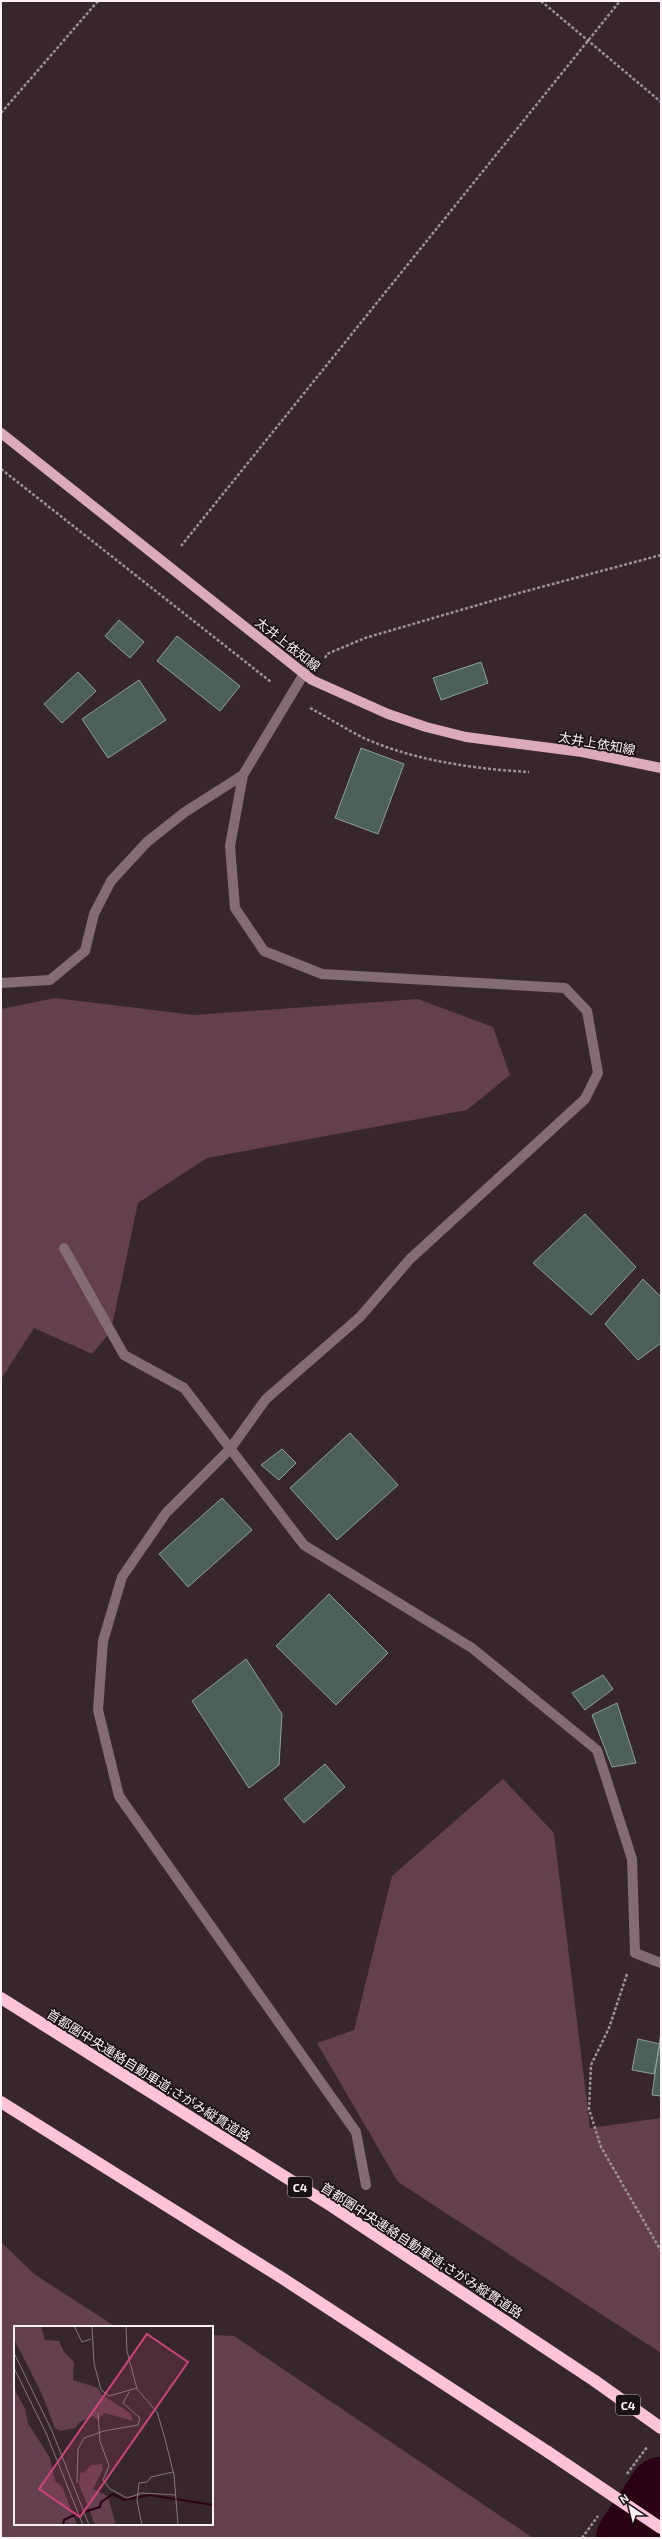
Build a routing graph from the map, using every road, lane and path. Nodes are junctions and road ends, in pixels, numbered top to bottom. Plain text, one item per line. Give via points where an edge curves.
1 (98, 1) edge
2 (541, 1) edge
3 (620, 1) edge
4 (588, 38) junction
5 (661, 102) edge
6 (1, 113) edge
7 (1, 433) edge
8 (1, 469) edge
9 (661, 555) edge
10 (166, 565) junction
11 (305, 672) junction
12 (312, 680) junction
13 (275, 685) dead end
14 (661, 768) edge
15 (242, 775) junction
16 (1, 983) edge
17 (64, 1248) dead end
18 (230, 1449) junction
19 (635, 1953) junction
20 (661, 1963) edge
21 (1, 1998) edge
22 (1, 2102) edge
23 (366, 2185) dead end
24 (661, 2251) edge
25 (661, 2428) edge
26 (661, 2528) edge

1 - 6 path
2 - 4 path
3 - 4 path
4 - 5 path
4 - 10 path
7 - 10 main road, 太井上依知線
8 - 13 path
9 - 12 path via 365,638 327,654
10 - 11 main road, 太井上依知線
11 - 12 main road, 太井上依知線
11 - 15 street
12 - 14 main road, 太井上依知線 via 388,714 426,727 466,737 582,752
15 - 16 street via 186,812 147,842 111,881 94,914 85,951 50,980
15 - 18 street via 230,846 235,908 264,952 322,974 565,988 587,1011 598,1073 585,1099 410,1259 360,1317 266,1399
17 - 18 street via 124,1355 184,1388
18 - 19 street via 304,1545 472,1648 598,1750 632,1859
18 - 23 street via 166,1514 122,1577 103,1640 98,1710 119,1796 356,2132
19 - 20 street
19 - 24 path via 609,2028 591,2065 589,2109 601,2147
21 - 25 highway, 首都圏中央連絡自動車道;さがみ縦貫道路 / C4, bridge via 333,2207 595,2381
22 - 26 highway, bridge via 282,2278

